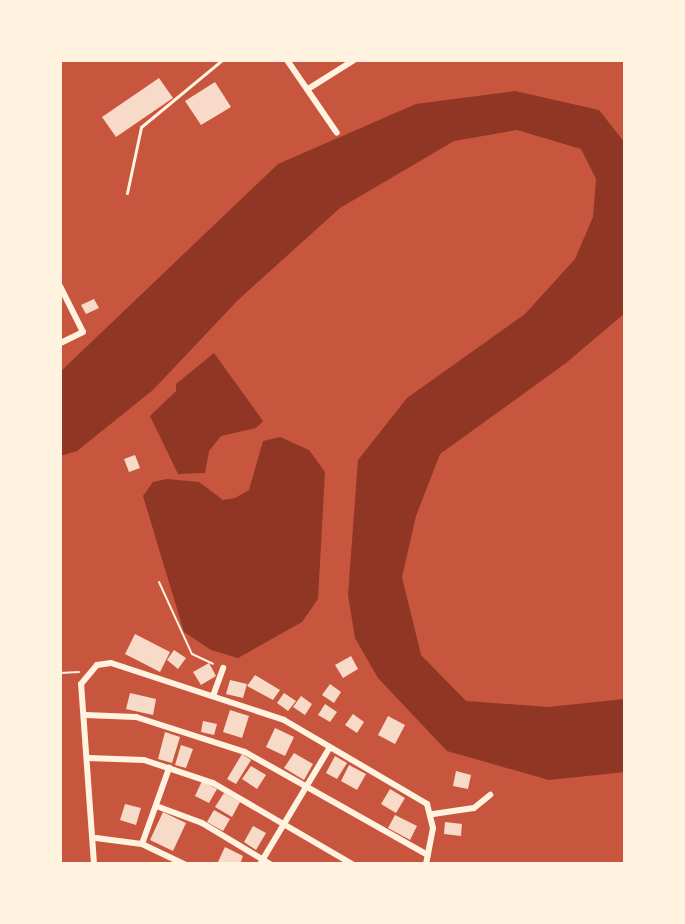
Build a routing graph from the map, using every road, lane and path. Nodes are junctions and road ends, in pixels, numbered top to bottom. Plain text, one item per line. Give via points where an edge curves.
1 (222, 60) edge
2 (287, 60) edge
3 (354, 60) edge
4 (308, 89) junction
5 (337, 133) dead end
6 (127, 193) dead end
7 (60, 286) edge
8 (60, 343) edge
9 (159, 582) dead end
10 (223, 668) joint
11 (92, 671) junction
12 (60, 673) edge
13 (213, 696) junction
14 (85, 715) junction
15 (330, 747) junction
16 (88, 758) junction
17 (169, 768) junction
18 (307, 788) junction
19 (490, 795) dead end
20 (159, 807) junction
21 (433, 814) junction
22 (285, 825) junction
23 (96, 838) junction
24 (142, 844) junction
25 (428, 855) junction
26 (261, 862) edge
27 (94, 864) edge
28 (184, 864) edge
29 (270, 864) edge
30 (352, 864) edge
31 (426, 864) edge

1 - 6 lane via 141,127
2 - 4 street
3 - 4 street
4 - 5 street
7 - 8 street via 83,332
9 - 10 path via 192,654
10 - 13 street
11 - 12 path
11 - 13 street via 111,663 127,665
11 - 14 street via 81,684
13 - 15 street via 284,720
14 - 16 street
14 - 18 street via 136,717 171,726 245,752
15 - 18 street
15 - 21 street via 427,804
16 - 17 street via 122,756
16 - 23 street
17 - 20 street
17 - 22 street via 213,783
18 - 22 street
18 - 25 street
19 - 21 street via 474,808
20 - 24 street
20 - 26 street via 202,823
21 - 25 street
22 - 26 street
22 - 30 street
23 - 24 street
23 - 27 street
24 - 28 street
25 - 31 street
26 - 29 street

